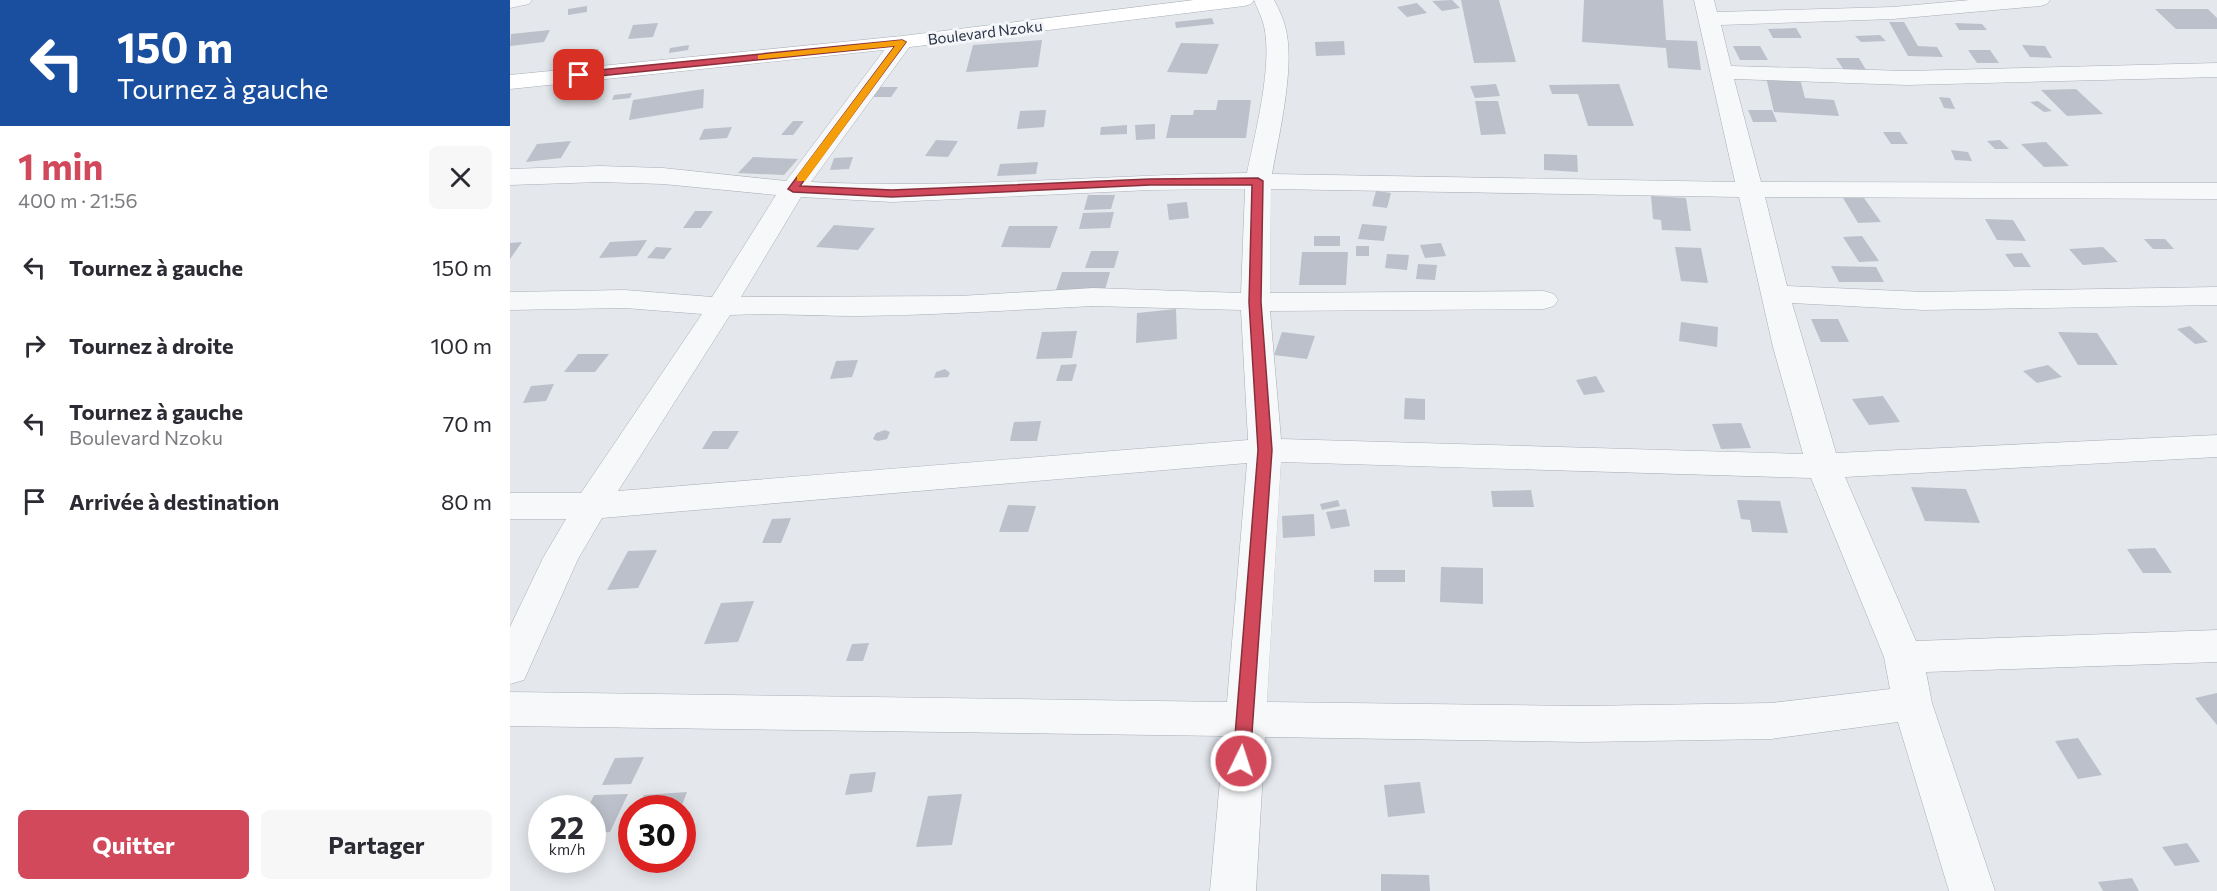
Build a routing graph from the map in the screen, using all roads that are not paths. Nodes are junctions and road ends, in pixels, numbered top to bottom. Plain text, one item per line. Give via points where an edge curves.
1 (522, 0) edge
2 (1244, 0) edge
3 (1264, 0) edge
4 (2040, 0) edge
5 (510, 2) edge
6 (1706, 9) edge
7 (902, 42) junction
8 (2217, 70) edge
9 (1722, 72) junction
10 (510, 82) edge
11 (510, 177) edge
12 (1258, 181) junction
13 (793, 189) junction
14 (1750, 189) junction
15 (2217, 191) edge
16 (1775, 294) junction
17 (2217, 296) edge
18 (1544, 300) dead end
19 (510, 301) edge
20 (1255, 302) junction
21 (721, 308) junction
22 (2217, 446) edge
23 (1265, 450) junction
24 (1823, 466) junction
25 (510, 506) edge
26 (591, 506) junction
27 (2217, 646) edge
28 (1904, 657) junction
29 (510, 668) edge
30 (1912, 703) junction
31 (510, 709) edge
32 (1244, 718) junction
33 (1233, 891) edge
34 (1972, 891) edge

1 - 5 street
2 - 7 street, Boulevard Nzoku
3 - 12 street via 1275,26 1277,55
4 - 6 street via 1893,13
6 - 9 street
7 - 10 street, Boulevard Nzoku
7 - 13 street
8 - 9 street via 1907,78
9 - 14 street
11 - 13 street via 663,176
12 - 13 street via 892,194
12 - 14 street
12 - 20 street
13 - 21 street
14 - 15 street
14 - 16 street
16 - 17 street via 1924,301
16 - 24 street
18 - 20 street
19 - 21 street via 625,299
20 - 21 street via 1093,297 960,305 786,304
20 - 23 street
21 - 26 street
22 - 24 street
23 - 24 street
23 - 26 street
23 - 32 street
24 - 28 street
25 - 26 street
26 - 29 street via 561,558
27 - 28 street
28 - 30 street
30 - 32 street via 1772,721 1583,724
30 - 34 street
31 - 32 street
32 - 33 street

